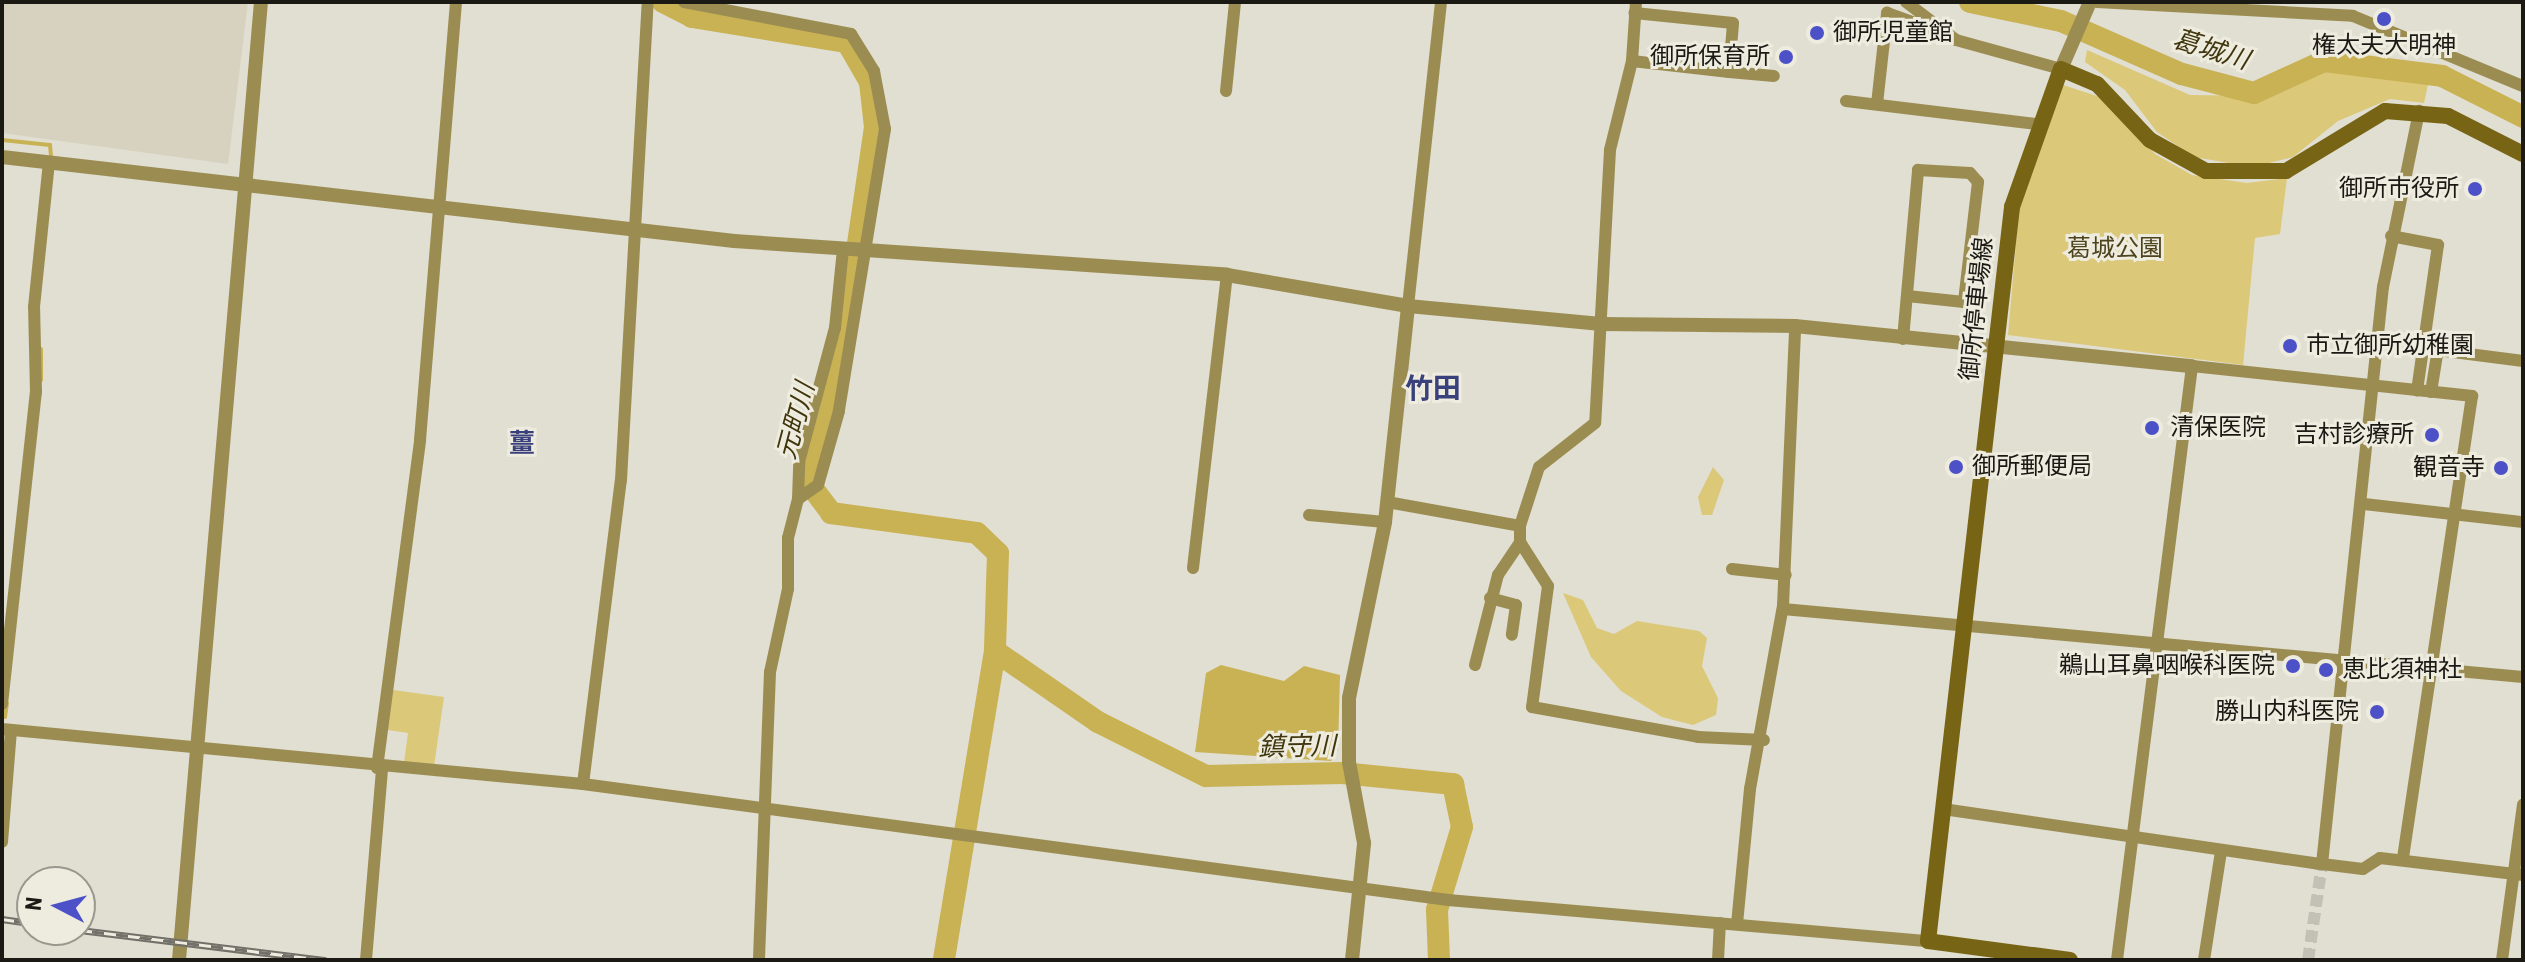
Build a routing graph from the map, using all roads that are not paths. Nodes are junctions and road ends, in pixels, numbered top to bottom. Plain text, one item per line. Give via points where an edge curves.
1 (261, 2) edge
2 (456, 2) edge
3 (648, 2) edge
4 (684, 2) edge
5 (1235, 2) edge
6 (1441, 2) edge
7 (1906, 2) edge
8 (2091, 5) edge
9 (1635, 8) edge
10 (1940, 32) junction
11 (1632, 61) junction
12 (2064, 63) junction
13 (1729, 72) junction
14 (1774, 76) dead end
15 (2523, 86) edge
16 (1226, 91) dead end
17 (1846, 101) dead end
18 (1877, 104) junction
19 (2419, 111) junction
20 (2037, 124) junction
21 (2523, 154) edge
22 (2, 157) edge
23 (49, 162) junction
24 (240, 183) junction
25 (444, 206) junction
26 (631, 229) junction
27 (2391, 236) junction
28 (843, 249) junction
29 (864, 250) junction
30 (1227, 275) junction
31 (1907, 296) junction
32 (1408, 306) junction
33 (1601, 324) junction
34 (1795, 326) junction
35 (1903, 339) junction
36 (1998, 346) junction
37 (2422, 348) junction
38 (2438, 349) junction
39 (2523, 361) edge
40 (2192, 366) junction
41 (2376, 390) junction
42 (2417, 390) junction
43 (2431, 392) junction
44 (801, 499) junction
45 (1387, 502) junction
46 (2364, 504) junction
47 (2455, 514) junction
48 (1309, 515) dead end
49 (1385, 522) junction
50 (2523, 522) edge
51 (1520, 526) junction
52 (1520, 542) junction
53 (1193, 568) dead end
54 (1732, 569) dead end
55 (1786, 575) junction
56 (1490, 598) junction
57 (1783, 609) junction
58 (1966, 621) junction
59 (1512, 635) dead end
60 (2158, 639) junction
61 (2341, 656) junction
62 (1475, 665) dead end
63 (2432, 667) junction
64 (2523, 677) edge
65 (2, 704) edge
66 (7, 730) edge
67 (1764, 740) junction
68 (198, 750) junction
69 (380, 768) junction
70 (583, 784) junction
71 (2523, 804) edge
72 (1943, 809) junction
73 (769, 812) junction
74 (2135, 839) junction
75 (2, 842) edge
76 (2221, 851) junction
77 (2403, 860) junction
78 (2322, 864) junction
79 (2518, 874) edge
80 (1361, 888) junction
81 (1720, 923) junction
82 (1737, 924) junction
83 (1928, 941) junction
84 (179, 960) edge
85 (366, 960) edge
86 (759, 960) edge
87 (1352, 960) edge
88 (1718, 960) edge
89 (2070, 960) edge
90 (2117, 960) edge
91 (2204, 960) edge
92 (2502, 960) edge

1 - 24 street
2 - 25 street
3 - 26 street
4 - 29 street via 835,29 861,42 885,129
5 - 16 street
6 - 32 street
7 - 10 street
8 - 12 street
8 - 15 street via 2353,16
9 - 11 street
9 - 13 street via 1733,23
10 - 12 street
10 - 18 street via 1887,13
11 - 13 street
11 - 33 street via 1610,150
12 - 19 main road via 2097,84 2161,148 2206,171 2286,171 2360,121 2385,111
12 - 20 main road, 御所停車場線
13 - 14 street
17 - 18 street
18 - 20 street
19 - 21 main road via 2448,116
19 - 27 street
20 - 36 main road, 御所停車場線 via 2012,207
22 - 23 street
23 - 24 street
23 - 65 street via 34,307 36,392
24 - 25 street
24 - 68 street
25 - 26 street
25 - 69 street
26 - 28 street
26 - 70 street via 621,480
27 - 37 street via 2438,245
27 - 41 street
28 - 29 street
28 - 44 street via 823,395 799,462
29 - 30 street
29 - 44 street via 845,381 818,485
30 - 32 street
30 - 53 street
31 - 31 street via 1918,170 1970,173 1978,182 1964,302
31 - 35 street
32 - 33 street
32 - 45 street
33 - 34 street
33 - 51 street via 1595,423 1539,467
34 - 35 street
34 - 55 street
35 - 36 street
36 - 40 street
36 - 58 main road, 御所停車場線
37 - 38 street
37 - 42 street
38 - 39 street
38 - 43 street
40 - 41 street
40 - 60 street
41 - 42 street
41 - 46 street
42 - 43 street
43 - 47 street via 2472,396
44 - 73 street via 770,672
45 - 49 street
45 - 51 street
46 - 47 street
46 - 61 street
47 - 50 street
47 - 63 street
48 - 49 street
49 - 80 street via 1349,698 1349,762 1356,790
51 - 52 street
52 - 56 street
52 - 67 street via 1548,586 1532,707 1698,737
54 - 55 street
55 - 57 street
56 - 59 street via 1516,605
56 - 62 street
57 - 58 street
57 - 67 street
58 - 60 street
58 - 72 main road, 御所停車場線
60 - 61 street
60 - 74 street
61 - 63 street
61 - 78 street
63 - 64 street
63 - 77 street
66 - 68 street
66 - 75 street
67 - 82 street via 1750,789
68 - 69 street
68 - 84 street
69 - 70 street
69 - 85 street
70 - 73 street
71 - 79 street
72 - 74 street
72 - 83 main road, 御所停車場線
73 - 80 street
73 - 86 street
74 - 76 street
74 - 90 street
76 - 78 street
76 - 91 street
77 - 78 street via 2380,858 2363,869
77 - 79 street
79 - 92 street
80 - 81 street
80 - 87 street
81 - 82 street
81 - 88 street
82 - 83 street
83 - 89 main road

